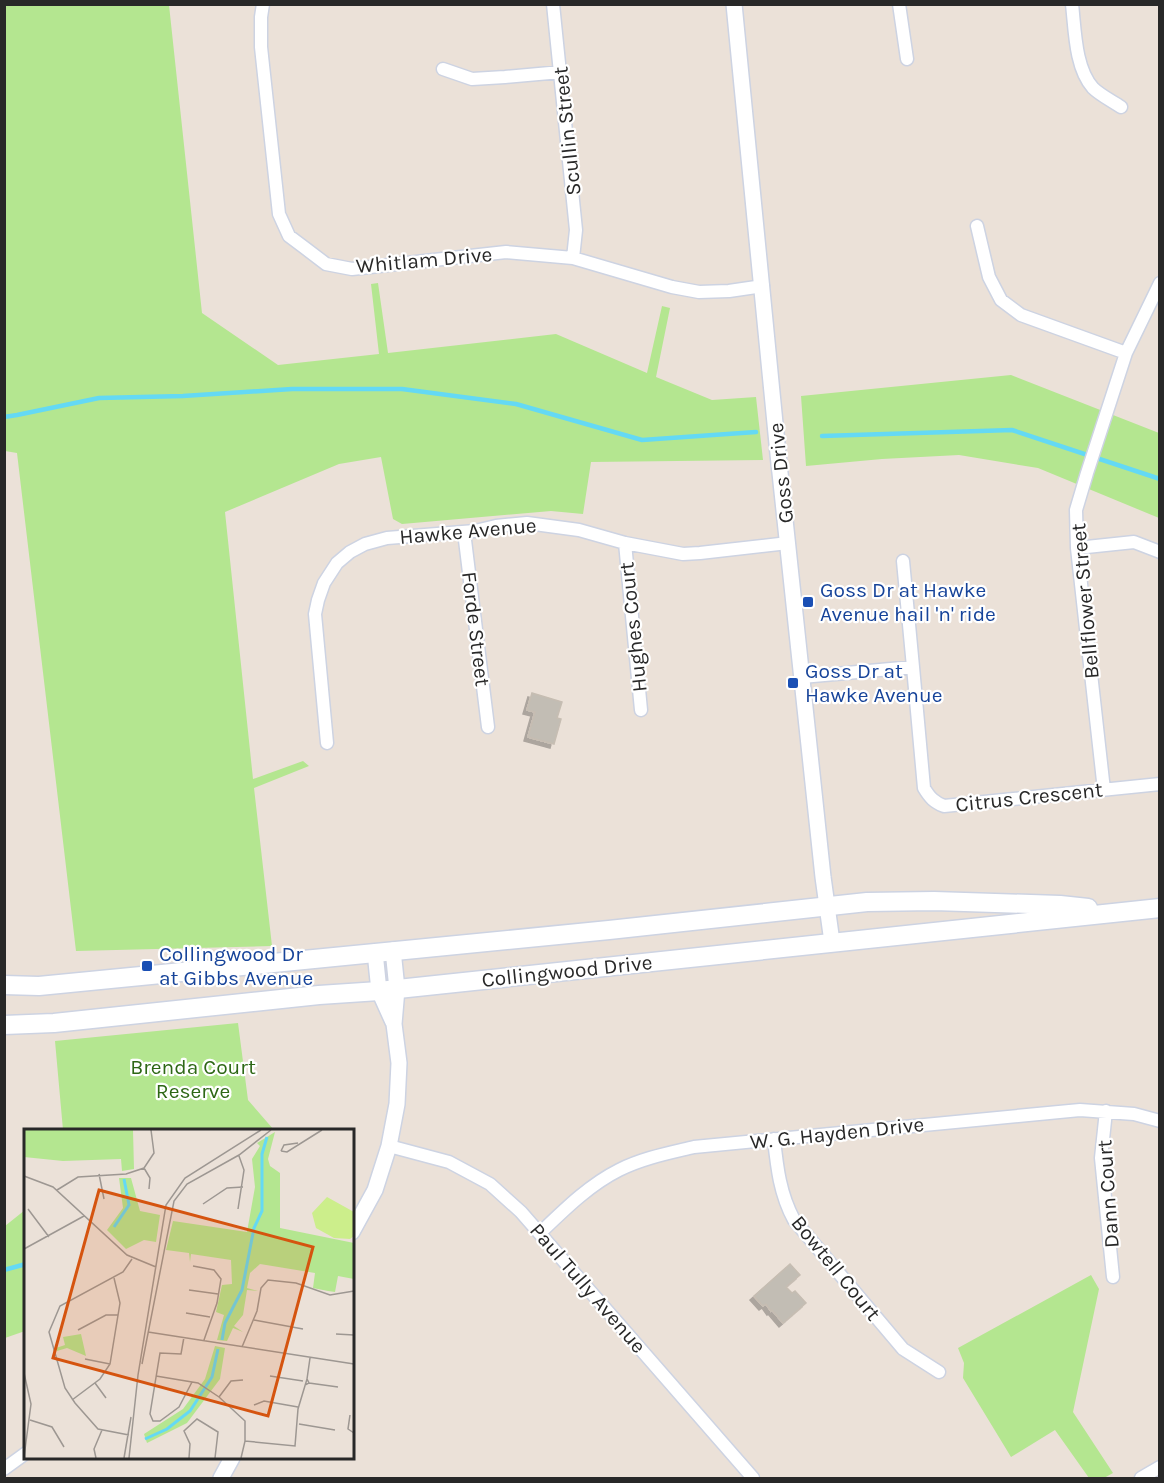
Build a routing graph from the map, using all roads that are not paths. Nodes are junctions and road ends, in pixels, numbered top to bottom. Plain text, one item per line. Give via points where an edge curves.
1 (263, 4) edge
2 (553, 4) edge
3 (734, 4) edge
4 (899, 4) edge
5 (1072, 4) edge
6 (907, 59) dead end
7 (443, 69) dead end
8 (561, 72) junction
9 (1121, 107) dead end
10 (977, 226) dead end
11 (573, 258) junction
12 (1160, 283) edge
13 (763, 286) junction
14 (1126, 353) junction
15 (464, 532) junction
16 (625, 543) junction
17 (788, 543) junction
18 (1077, 548) junction
19 (1160, 552) edge
20 (903, 561) dead end
21 (913, 667) junction
22 (802, 677) junction
23 (641, 710) dead end
24 (488, 727) dead end
25 (327, 743) dead end
26 (1160, 784) edge
27 (1104, 790) junction
28 (827, 906) junction
29 (1160, 908) edge
30 (1129, 912) junction
31 (831, 942) junction
32 (384, 951) junction
33 (4, 985) edge
34 (388, 990) junction
35 (4, 1026) edge
36 (1106, 1111) junction
37 (1160, 1120) edge
38 (774, 1139) junction
39 (389, 1146) junction
40 (354, 1228) edge
41 (540, 1233) junction
42 (1113, 1277) dead end
43 (939, 1372) dead end
44 (24, 1454) edge
45 (231, 1459) edge
46 (1160, 1467) edge
47 (4, 1469) edge
48 (221, 1479) edge
49 (753, 1479) edge
50 (1141, 1479) edge

1 - 11 street, Whitlam Drive via 261,47 279,214 289,236 326,264 352,269 506,252
2 - 8 street, Scullin Street
3 - 13 street, Goss Drive
4 - 6 street
5 - 9 street via 1077,49 1086,78 1094,89
7 - 8 street via 472,79
8 - 11 street, Scullin Street via 576,230
10 - 14 street via 989,277 1002,300 1021,315
11 - 13 street, Whitlam Drive via 699,292
12 - 14 street, Bellflower Street
13 - 17 street, Goss Drive
14 - 18 street, Bellflower Street via 1076,510
15 - 16 street, Hawke Avenue via 527,523 579,530
15 - 24 street, Forde Street
15 - 25 street, Hawke Avenue via 387,538 365,544 337,563 324,583 315,614
16 - 17 street, Hawke Avenue via 683,554
16 - 23 street, Hughes Court
17 - 22 street, Goss Drive
18 - 19 street via 1134,542
18 - 27 street, Bellflower Street
20 - 21 street
21 - 22 street
21 - 27 street, Citrus Crescent via 924,788 935,803 945,806
22 - 28 street, Goss Drive
26 - 27 street, Citrus Crescent
28 - 30 main road, Collingwood Drive via 934,901 1060,905
28 - 31 street, Goss Drive
28 - 32 main road, Collingwood Drive
29 - 30 main road, Collingwood Drive
30 - 31 main road, Collingwood Drive
31 - 34 main road, Collingwood Drive
32 - 33 main road, Collingwood Drive via 39,986
32 - 34 street
34 - 35 main road, Collingwood Drive
34 - 39 street via 399,1063
36 - 37 street, W. G. Hayden Drive
36 - 38 street, W. G. Hayden Drive via 1049,1112
36 - 42 street, Dann Court via 1101,1158
38 - 41 street, W. G. Hayden Drive via 694,1147 621,1169 587,1191
38 - 43 street, Bowtell Court via 780,1185 794,1220 903,1349
39 - 40 street via 375,1190
39 - 41 street, Paul Tully Avenue via 449,1162 490,1184
41 - 49 street, Paul Tully Avenue
44 - 47 street
45 - 48 street
46 - 50 street

